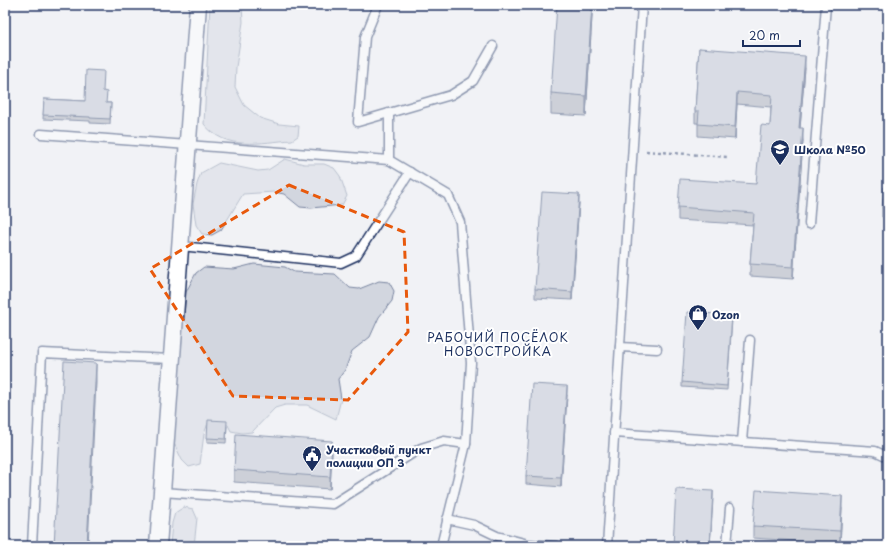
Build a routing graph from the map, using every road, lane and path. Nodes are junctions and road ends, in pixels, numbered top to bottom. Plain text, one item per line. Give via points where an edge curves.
1 (198, 5) edge
2 (378, 5) edge
3 (642, 5) edge
4 (826, 5) edge
5 (493, 46) dead end
6 (389, 114) junction
7 (41, 134) dead end
8 (188, 144) junction
9 (633, 150) junction
10 (728, 157) dead end
11 (388, 160) junction
12 (410, 172) junction
13 (809, 224) dead end
14 (181, 246) junction
15 (750, 340) dead end
16 (620, 347) junction
17 (657, 349) dead end
18 (171, 359) junction
19 (614, 433) junction
20 (742, 442) junction
21 (466, 444) junction
22 (888, 457) edge
23 (162, 492) junction
24 (730, 508) dead end
25 (448, 519) junction
26 (32, 546) edge
27 (158, 546) edge
28 (441, 546) edge
29 (556, 546) edge
30 (607, 546) edge
31 (727, 546) edge

1 - 8 street
2 - 6 lane via 365,37 358,122
3 - 9 lane
4 - 13 lane
5 - 6 lane via 473,81 451,95
6 - 11 lane
7 - 8 lane
8 - 11 lane
8 - 14 street
9 - 10 path
9 - 16 lane
11 - 12 lane
12 - 14 lane via 356,256 341,263
12 - 21 lane via 448,195 460,222 471,363
14 - 18 street
15 - 20 lane
16 - 17 lane
16 - 19 lane
18 - 23 street
18 - 26 lane via 42,353
19 - 20 lane
19 - 30 lane
20 - 22 lane via 875,451
21 - 23 lane via 444,441 421,448 333,504
21 - 25 lane
23 - 27 street
24 - 31 lane
25 - 28 lane
25 - 29 lane via 474,525 497,536 528,544

